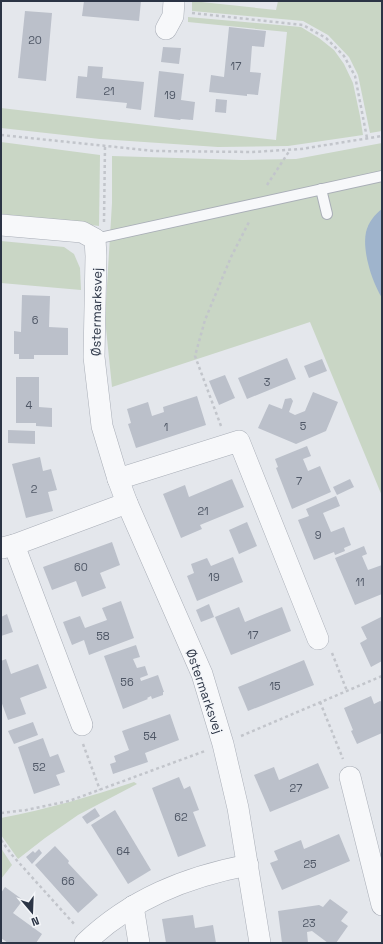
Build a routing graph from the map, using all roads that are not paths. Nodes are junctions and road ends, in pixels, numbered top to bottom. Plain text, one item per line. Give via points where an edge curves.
1 (382, 176) edge
2 (321, 189) junction
3 (327, 214) dead end
4 (1, 225) edge
5 (95, 239) junction
6 (118, 479) junction
7 (127, 504) junction
8 (5, 545) edge
9 (318, 639) road end
10 (82, 725) road end
11 (350, 777) road end
12 (248, 866) junction
13 (382, 905) edge
14 (133, 906) junction
15 (87, 941) edge
16 (139, 943) edge
17 (260, 943) edge

1 - 2 lane
2 - 3 lane
2 - 5 lane
4 - 5 street via 82,232
5 - 6 street, Østermarksvej via 94,357 102,426
6 - 7 street, Østermarksvej
6 - 9 street via 239,441
7 - 8 street
7 - 12 street, Østermarksvej via 202,674 223,744
8 - 10 street
11 - 13 street
12 - 14 street via 190,879
12 - 17 street, Østermarksvej
14 - 15 street via 98,930
14 - 16 street

